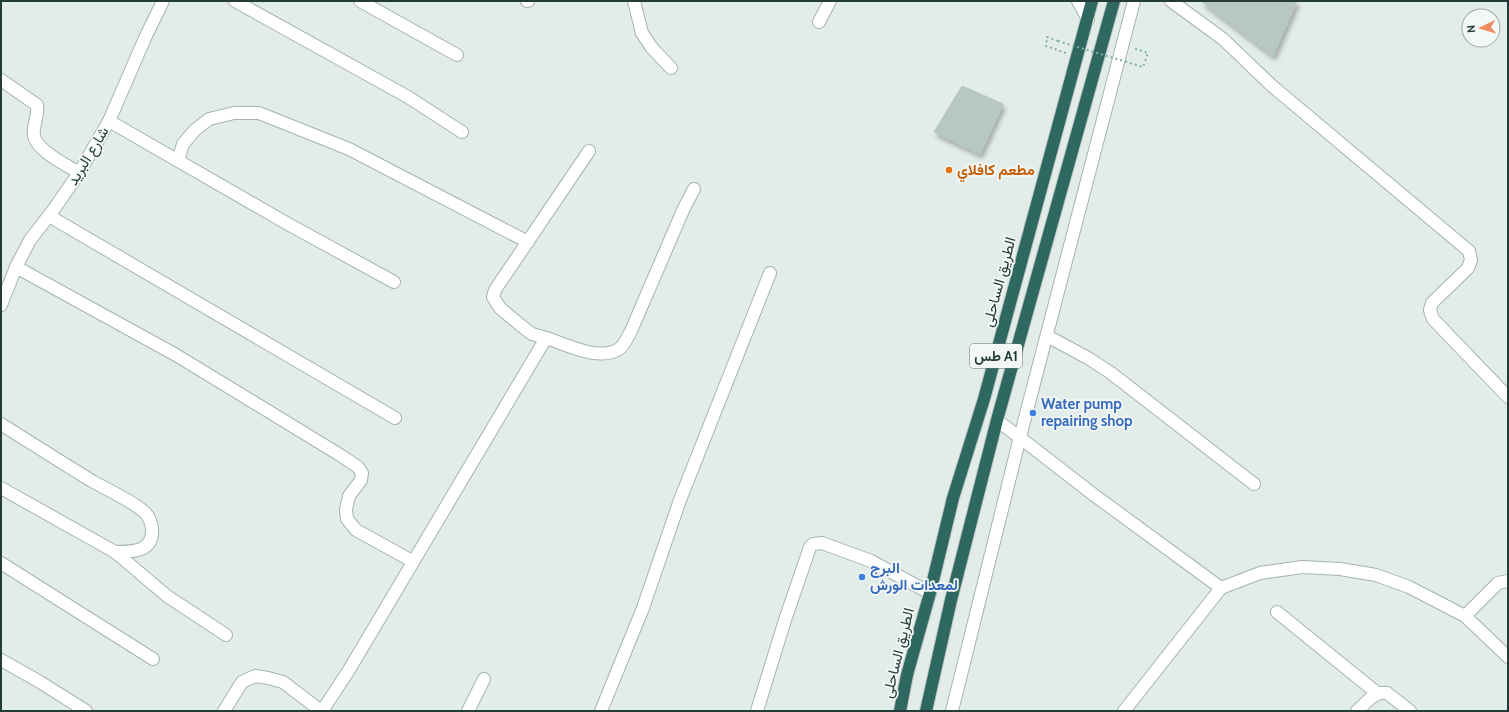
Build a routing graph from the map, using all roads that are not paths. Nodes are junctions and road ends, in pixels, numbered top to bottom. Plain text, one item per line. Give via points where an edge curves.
1 (163, 1) edge
2 (235, 1) edge
3 (360, 1) edge
4 (634, 1) edge
5 (830, 1) edge
6 (1078, 1) edge
7 (1092, 1) edge
8 (1114, 1) edge
9 (1134, 1) edge
10 (1171, 1) edge
11 (1088, 19) junction
12 (819, 22) dead end
13 (457, 54) dead end
14 (671, 68) dead end
15 (1, 80) edge
16 (109, 121) junction
17 (462, 132) dead end
18 (589, 151) dead end
19 (178, 160) junction
20 (79, 173) junction
21 (694, 189) dead end
22 (49, 216) junction
23 (528, 242) junction
24 (16, 268) junction
25 (770, 274) dead end
26 (394, 282) dead end
27 (1, 305) edge
28 (1047, 336) junction
29 (546, 338) junction
30 (1508, 397) edge
31 (395, 418) dead end
32 (997, 420) junction
33 (1, 424) edge
34 (1020, 437) junction
35 (1254, 484) dead end
36 (1, 488) edge
37 (115, 552) junction
38 (412, 561) junction
39 (1, 564) edge
40 (1508, 581) edge
41 (1221, 588) junction
42 (930, 593) junction
43 (1277, 612) dead end
44 (1464, 616) junction
45 (226, 635) dead end
46 (1508, 657) edge
47 (153, 659) dead end
48 (1, 660) edge
49 (484, 679) dead end
50 (1377, 693) junction
51 (86, 711) edge
52 (224, 711) edge
53 (321, 711) edge
54 (468, 711) edge
55 (601, 711) edge
56 (757, 711) edge
57 (900, 711) edge
58 (926, 711) edge
59 (952, 711) edge
60 (1124, 711) edge
61 (1358, 711) edge
62 (1410, 711) edge

1 - 16 street, شارع البريد
2 - 17 street via 408,97
3 - 13 street
4 - 14 street via 642,33
5 - 12 street
6 - 11 street
7 - 11 highway, الطريق الساحلى / طس A1
8 - 32 highway, طس A1
9 - 28 street
10 - 30 street via 1224,39 1271,85 1469,251 1471,260 1468,268 1432,303 1430,310 1433,319
11 - 42 highway, الطريق الساحلى / طس A1 via 984,399 953,498
15 - 20 street via 37,105 34,135 37,143
16 - 19 street
16 - 20 street, شارع البريد
18 - 23 street
19 - 23 street via 183,144 209,119 234,113 259,113 349,149
19 - 26 street
20 - 22 street, شارع البريد
21 - 29 street via 631,331 619,349 604,354 584,351
22 - 24 street, شارع البريد via 30,240
22 - 31 street
23 - 29 street via 495,290 493,297 500,308 519,324 532,334
24 - 27 street, شارع البريد
24 - 38 street via 176,356 358,467 362,473 361,480 349,496 347,519 356,530
25 - 55 street via 680,500 643,608
28 - 34 street
28 - 35 street via 1111,373
29 - 38 street
32 - 34 street
32 - 58 highway, طس A1 via 951,600
33 - 37 street via 144,510 151,521 150,542 140,550
34 - 41 street
34 - 59 street
36 - 37 street
37 - 45 street via 167,596
38 - 53 street via 349,670
39 - 47 street
40 - 44 street via 1498,583
41 - 44 street via 1260,573 1302,567 1340,568 1376,575 1409,586
41 - 60 street
42 - 56 street via 871,562 822,543 813,544 785,620
42 - 57 highway, الطريق الساحلى / طس A1 via 907,675
43 - 50 street
44 - 46 street
48 - 51 street
49 - 54 street
50 - 61 street
50 - 62 street via 1387,693
52 - 53 street via 242,682 255,676 283,682

